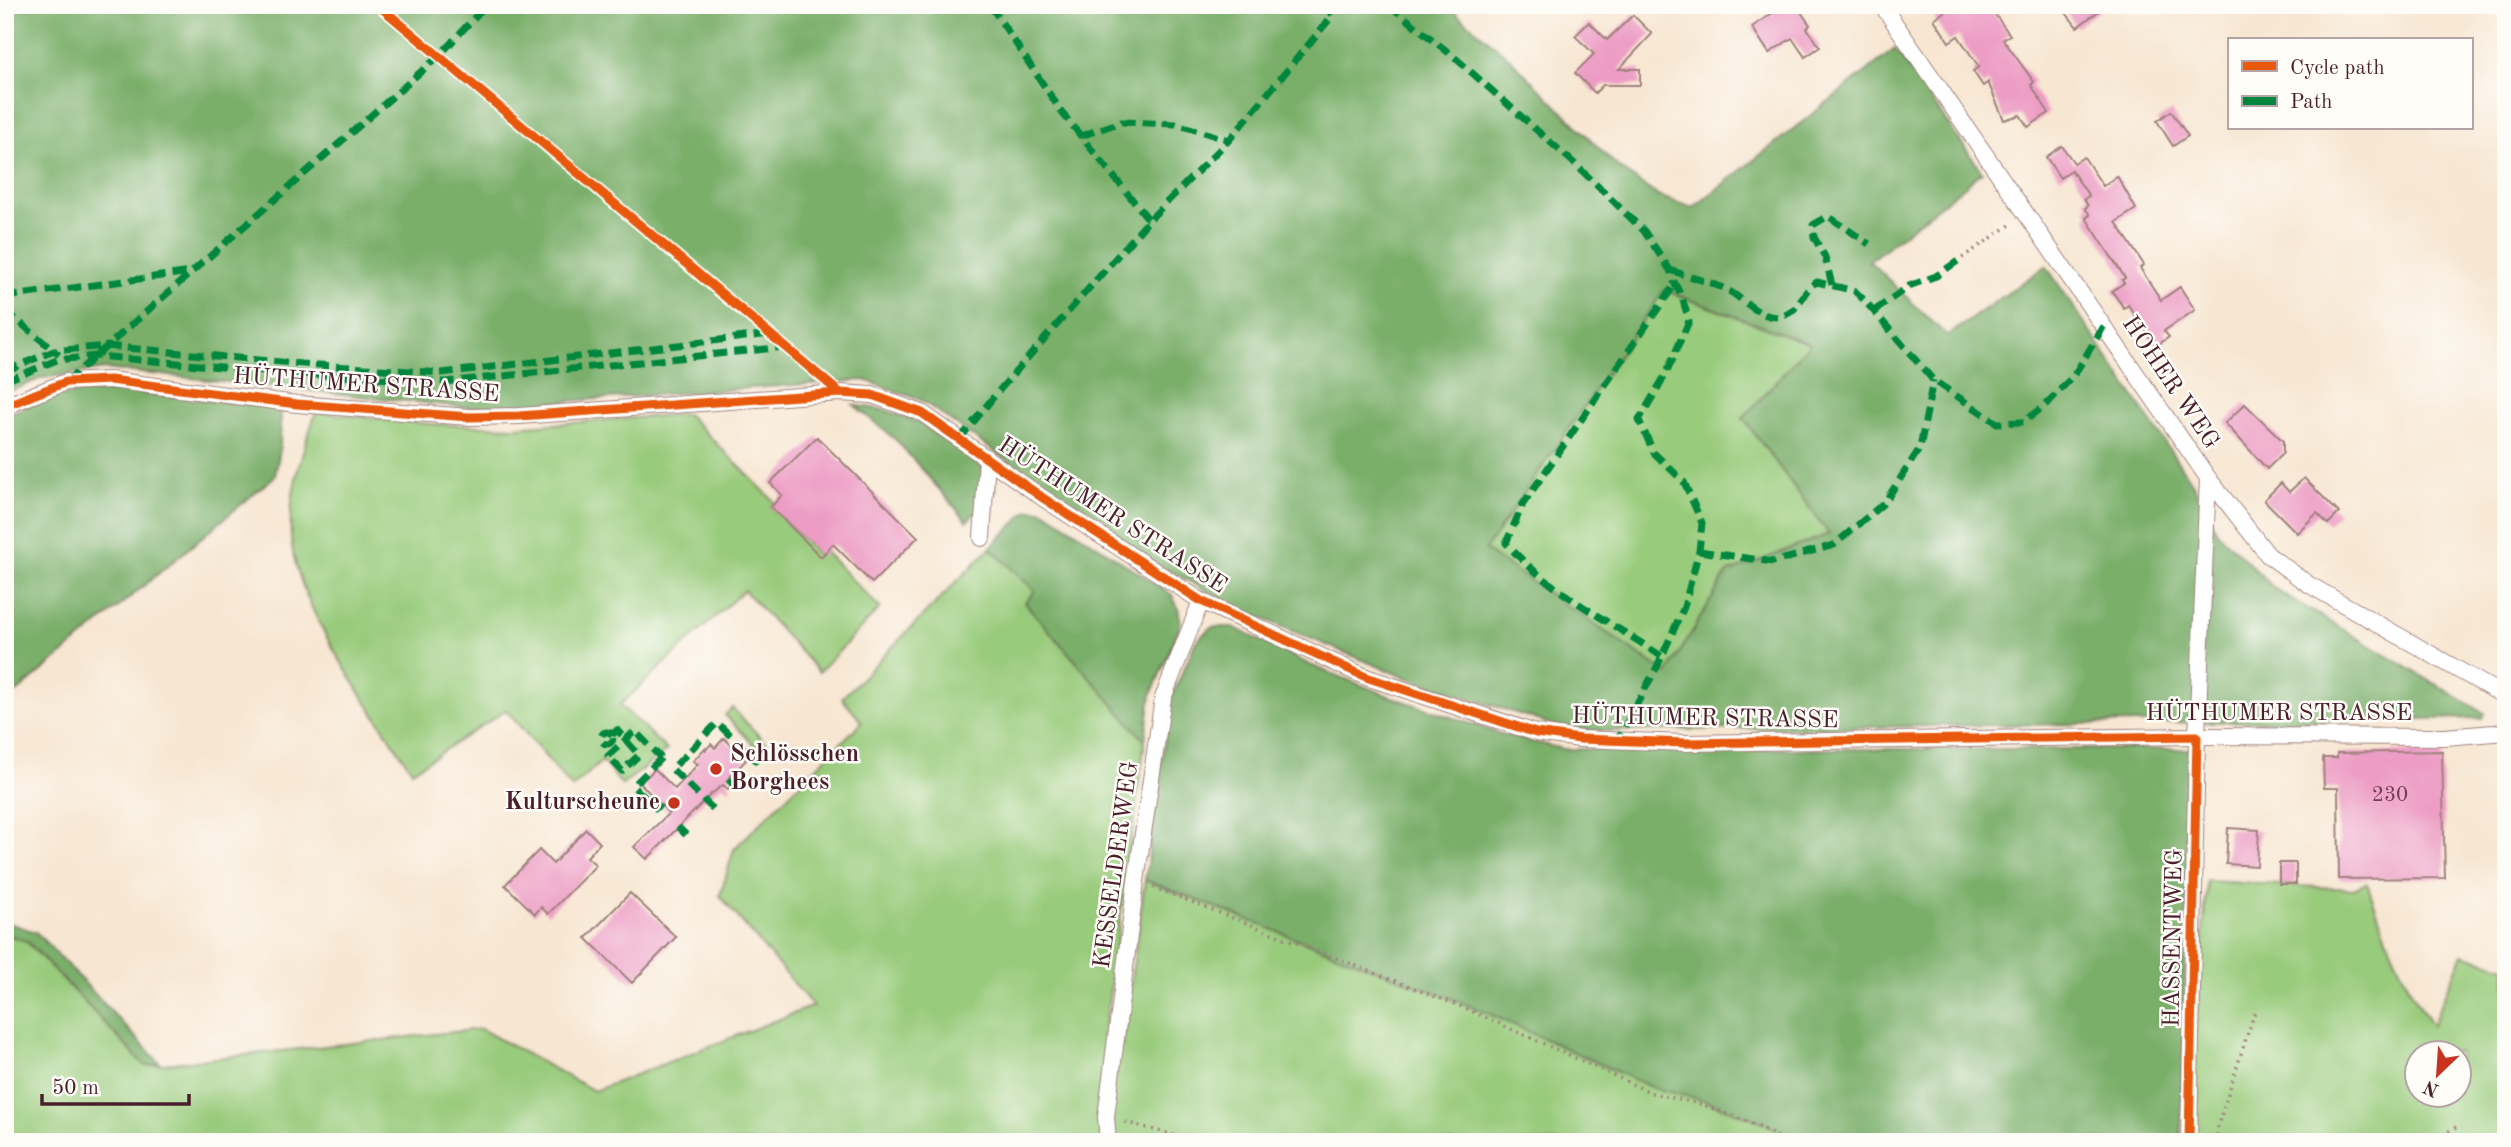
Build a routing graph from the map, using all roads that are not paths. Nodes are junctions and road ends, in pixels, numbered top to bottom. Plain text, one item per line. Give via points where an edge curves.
1 (1882, 5) edge
2 (5, 406) edge
3 (987, 458) junction
4 (2207, 478) junction
5 (982, 538) dead end
6 (1201, 601) junction
7 (2506, 697) edge
8 (2506, 732) edge
9 (2197, 736) junction
10 (1108, 1142) edge
11 (2189, 1142) edge

1 - 4 street, HOHER WEG
2 - 3 street, HÜTHUMER STRASSE via 66,382 110,380 297,404 469,417 840,393 872,395 922,413
3 - 5 street
3 - 6 street, HÜTHUMER STRASSE
4 - 7 street, HOHER WEG via 2268,555 2308,584
4 - 9 street, HASSENTWEG
6 - 9 street, HÜTHUMER STRASSE via 1366,677 1536,733 1580,740 1685,743
6 - 10 street, KESSELDERWEG via 1163,698 1106,1117
8 - 9 street, HÜTHUMER STRASSE via 2445,737
9 - 11 street, HASSENTWEG

